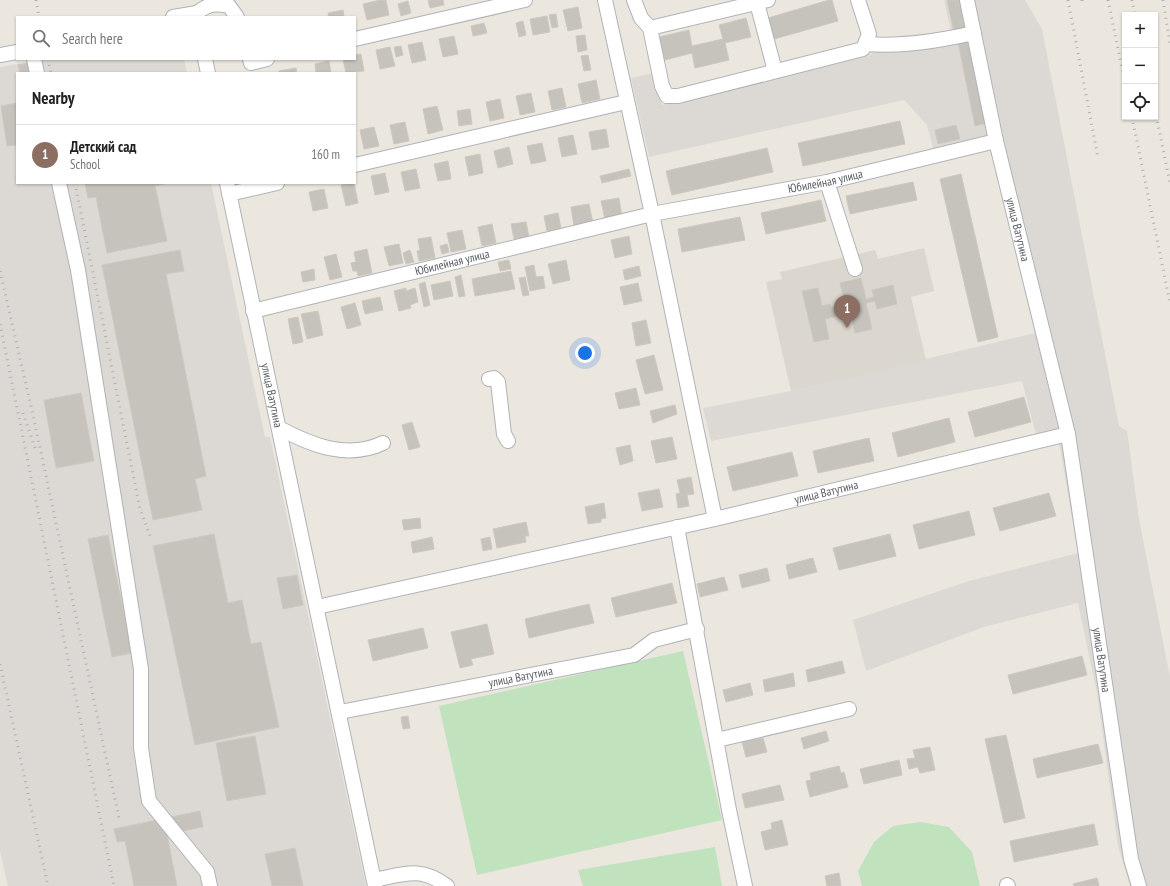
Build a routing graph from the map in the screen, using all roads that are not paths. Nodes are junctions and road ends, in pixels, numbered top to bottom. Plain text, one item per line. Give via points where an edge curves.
1 (525, 0) edge
2 (605, 0) edge
3 (634, 0) edge
4 (858, 0) edge
5 (967, 0) edge
6 (762, 2) edge
7 (197, 10) edge
8 (176, 16) edge
9 (236, 16) edge
10 (650, 28) junction
11 (974, 33) junction
12 (356, 39) edge
13 (866, 44) junction
14 (16, 52) edge
15 (0, 55) edge
16 (34, 60) edge
17 (205, 60) edge
18 (250, 60) edge
19 (263, 60) edge
20 (775, 71) junction
21 (37, 72) edge
22 (208, 72) edge
23 (626, 102) junction
24 (996, 141) junction
25 (356, 165) edge
26 (827, 182) junction
27 (59, 184) edge
28 (269, 184) edge
29 (228, 189) edge
30 (652, 214) junction
31 (855, 269) dead end
32 (253, 311) junction
33 (489, 379) dead end
34 (278, 428) junction
35 (1068, 434) junction
36 (508, 441) dead end
37 (383, 443) dead end
38 (715, 519) junction
39 (677, 527) junction
40 (318, 607) junction
41 (697, 629) junction
42 (849, 709) dead end
43 (340, 712) junction
44 (717, 740) junction
45 (375, 883) edge
46 (210, 886) edge
47 (447, 886) edge
48 (745, 886) edge
49 (1139, 886) edge

1 - 12 street
2 - 23 street
3 - 10 street via 641,18
4 - 13 street via 868,34
5 - 11 street, улица Ватутина
6 - 10 street
6 - 20 street
7 - 8 street
7 - 9 street via 217,3 229,6
10 - 20 street via 662,86 667,96 678,96
11 - 13 street via 944,40 894,45
11 - 24 street, улица Ватутина
13 - 20 street via 863,49
14 - 15 street
16 - 21 street
17 - 22 street
18 - 19 street via 251,63
23 - 25 street
23 - 30 street
24 - 26 street, Юбилейная улица
24 - 35 street, улица Ватутина
26 - 30 street, Юбилейная улица
26 - 31 street
27 - 46 street via 78,270 141,669 141,748 149,800 207,872
28 - 29 street
29 - 32 street, улица Ватутина
30 - 32 street, Юбилейная улица
30 - 38 street
32 - 34 street, улица Ватутина
33 - 36 street via 494,378 498,382 504,434
34 - 37 street via 326,449 375,447
34 - 40 street, улица Ватутина
35 - 38 street, улица Ватутина
35 - 49 street, улица Ватутина via 1131,859
38 - 39 street, улица Ватутина
39 - 40 street, улица Ватутина
39 - 41 street
40 - 43 street, улица Ватутина
41 - 43 street, улица Ватутина via 654,640 634,655
41 - 44 street
42 - 44 street
43 - 45 street, улица Ватутина
44 - 48 street
45 - 47 street via 420,872 434,877

